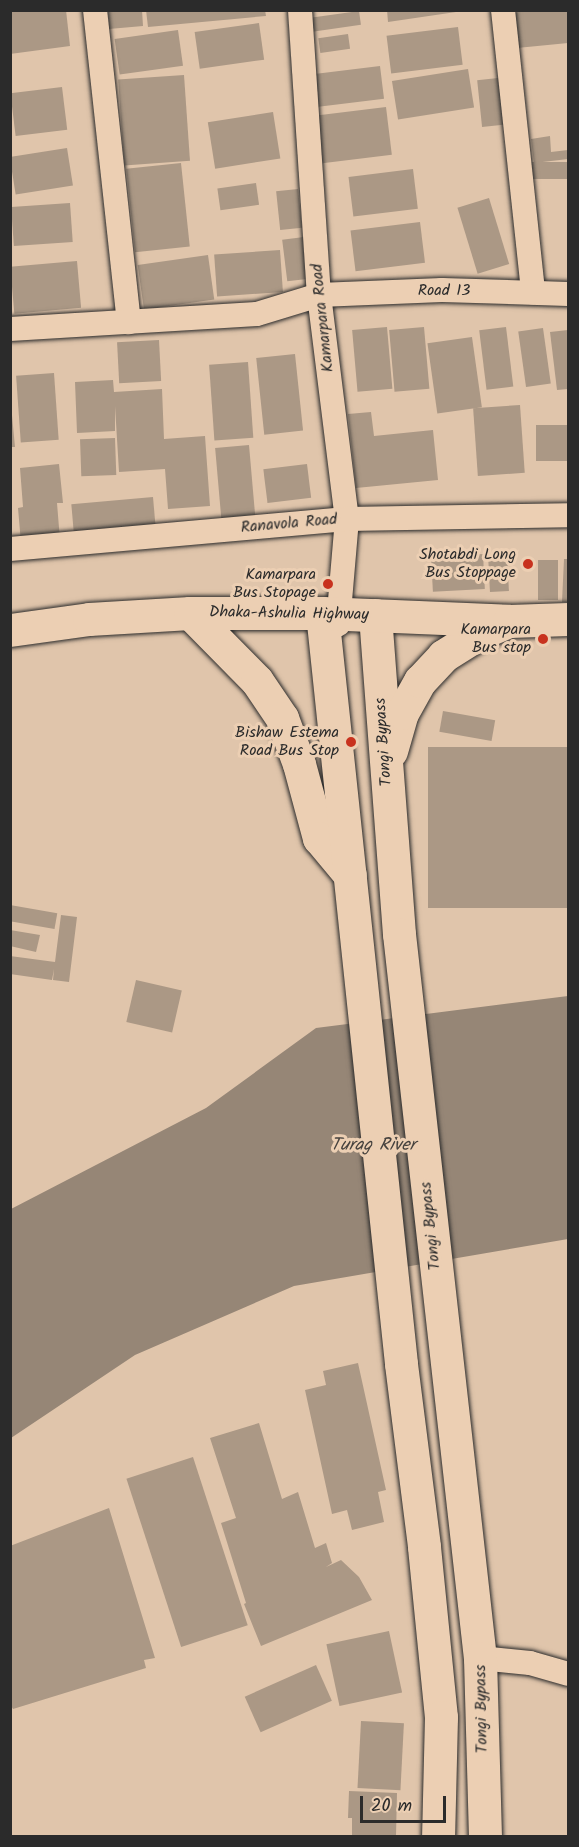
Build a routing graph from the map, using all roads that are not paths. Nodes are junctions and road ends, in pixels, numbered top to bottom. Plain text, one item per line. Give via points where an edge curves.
1 (95, 10) edge
2 (300, 10) edge
3 (503, 10) edge
4 (533, 292) junction
5 (568, 294) edge
6 (319, 295) junction
7 (129, 322) junction
8 (10, 329) edge
9 (568, 515) edge
10 (347, 519) junction
11 (10, 549) edge
12 (190, 613) junction
13 (375, 615) junction
14 (330, 619) junction
15 (568, 620) edge
16 (509, 621) junction
17 (10, 630) edge
18 (386, 770) junction
19 (350, 875) junction
20 (480, 1658) junction
21 (568, 1674) edge
22 (438, 1836) edge
23 (484, 1836) edge

1 - 7 street
2 - 6 street, Kamarpara Road
3 - 4 street
4 - 5 street, Road 13
4 - 6 street, Road 13 via 442,290
6 - 7 street, Road 13 via 257,314
6 - 10 street, Kamarpara Road
7 - 8 street, Road 13
9 - 10 street, Ranavola Road
10 - 11 street, Ranavola Road
10 - 14 street, Kamarpara Road
12 - 14 main road, Dhaka-Ashulia Highway
12 - 17 main road, Dhaka-Ashulia Highway via 89,619
12 - 19 main road via 257,681 282,718 319,838
13 - 14 main road, Dhaka-Ashulia Highway
13 - 16 main road, Dhaka-Ashulia Highway
13 - 18 main road, Tongi Bypass
14 - 19 main road
15 - 16 main road, Dhaka-Ashulia Highway
16 - 18 main road via 476,635 443,656 420,681 402,713
18 - 20 main road, Tongi Bypass via 399,934
19 - 22 main road via 441,1717
20 - 21 street via 530,1663
20 - 23 main road, Tongi Bypass

